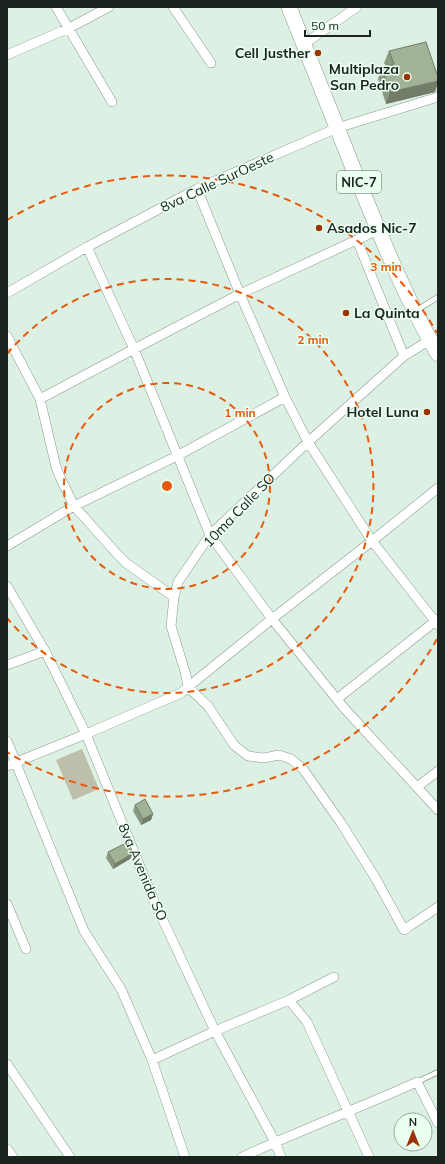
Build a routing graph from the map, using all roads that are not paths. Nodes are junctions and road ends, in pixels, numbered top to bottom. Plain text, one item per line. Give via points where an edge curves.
1 (56, 7) edge
2 (109, 7) edge
3 (173, 7) edge
4 (290, 7) edge
5 (357, 7) edge
6 (69, 28) junction
7 (304, 44) junction
8 (7, 55) edge
9 (211, 63) dead end
10 (438, 97) edge
11 (112, 102) dead end
12 (337, 128) junction
13 (197, 189) junction
14 (378, 230) junction
15 (357, 240) junction
16 (87, 247) junction
17 (7, 293) edge
18 (240, 294) junction
19 (438, 297) edge
20 (415, 311) junction
21 (7, 336) edge
22 (430, 340) junction
23 (134, 348) junction
24 (438, 354) edge
25 (404, 356) junction
26 (285, 397) junction
27 (40, 399) junction
28 (308, 442) junction
29 (177, 456) junction
30 (438, 488) edge
31 (74, 506) junction
32 (210, 535) junction
33 (372, 541) junction
34 (7, 546) edge
35 (7, 586) edge
36 (174, 597) junction
37 (272, 619) junction
38 (437, 621) edge
39 (45, 651) junction
40 (7, 665) edge
41 (188, 687) junction
42 (337, 699) junction
43 (86, 734) junction
44 (7, 741) edge
45 (11, 763) edge
46 (438, 771) edge
47 (417, 787) junction
48 (438, 810) edge
49 (7, 904) edge
50 (438, 907) edge
51 (26, 950) dead end
52 (334, 977) dead end
53 (289, 1000) junction
54 (215, 1031) junction
55 (152, 1060) junction
56 (7, 1064) edge
57 (438, 1072) edge
58 (417, 1082) junction
59 (348, 1112) junction
60 (438, 1124) edge
61 (275, 1142) junction
62 (7, 1149) edge
63 (13, 1157) edge
64 (70, 1157) edge
65 (185, 1157) edge
66 (242, 1157) edge
67 (281, 1157) edge
68 (369, 1157) edge

1 - 6 street
2 - 6 street
3 - 9 street
4 - 7 highway, NIC-7
5 - 7 street
6 - 8 street
6 - 11 street
7 - 12 highway, NIC-7
10 - 12 street, 8va Calle SurOeste
12 - 13 street, 8va Calle SurOeste
12 - 14 highway, NIC-7
13 - 16 street, 8va Calle SurOeste
13 - 18 street
14 - 15 street
14 - 20 highway, NIC-7
15 - 18 street
15 - 25 street
16 - 17 street, 8va Calle SurOeste
16 - 23 street
18 - 23 street
18 - 26 street
19 - 20 lane
20 - 22 highway, NIC-7
21 - 27 street
22 - 24 highway, NIC-7
22 - 25 street, 10ma Calle SO
23 - 27 street
23 - 29 street
25 - 28 street, 10ma Calle SO
26 - 28 street
26 - 29 street
27 - 31 street via 56,467
28 - 32 street, 10ma Calle SO
28 - 33 street
29 - 31 street
29 - 32 street
30 - 33 street
31 - 34 street
31 - 36 street via 122,560
32 - 36 street, 10ma Calle SO via 178,582
32 - 37 street
33 - 37 street
33 - 38 street
35 - 39 street, 8va Avenida SO
36 - 41 street, 10ma Calle SO via 171,626
37 - 41 street
37 - 42 street
38 - 42 street
39 - 40 street
39 - 43 street, 8va Avenida SO
41 - 43 street via 181,693
41 - 50 street via 208,706 234,745 248,756 264,758 279,755 291,759 303,769 341,823 404,930
42 - 47 street
43 - 45 street
43 - 54 street, 8va Avenida SO via 154,901
44 - 45 street
45 - 55 street via 84,931 120,990
46 - 47 street
47 - 48 street
49 - 51 street
52 - 53 street
53 - 54 street
53 - 59 street via 307,1022
54 - 55 street
54 - 61 street, 8va Avenida SO
55 - 65 street
56 - 64 street
57 - 58 lane
58 - 59 street
58 - 60 street
59 - 61 street
59 - 68 street
61 - 66 street
61 - 67 street, 8va Avenida SO
62 - 63 street

